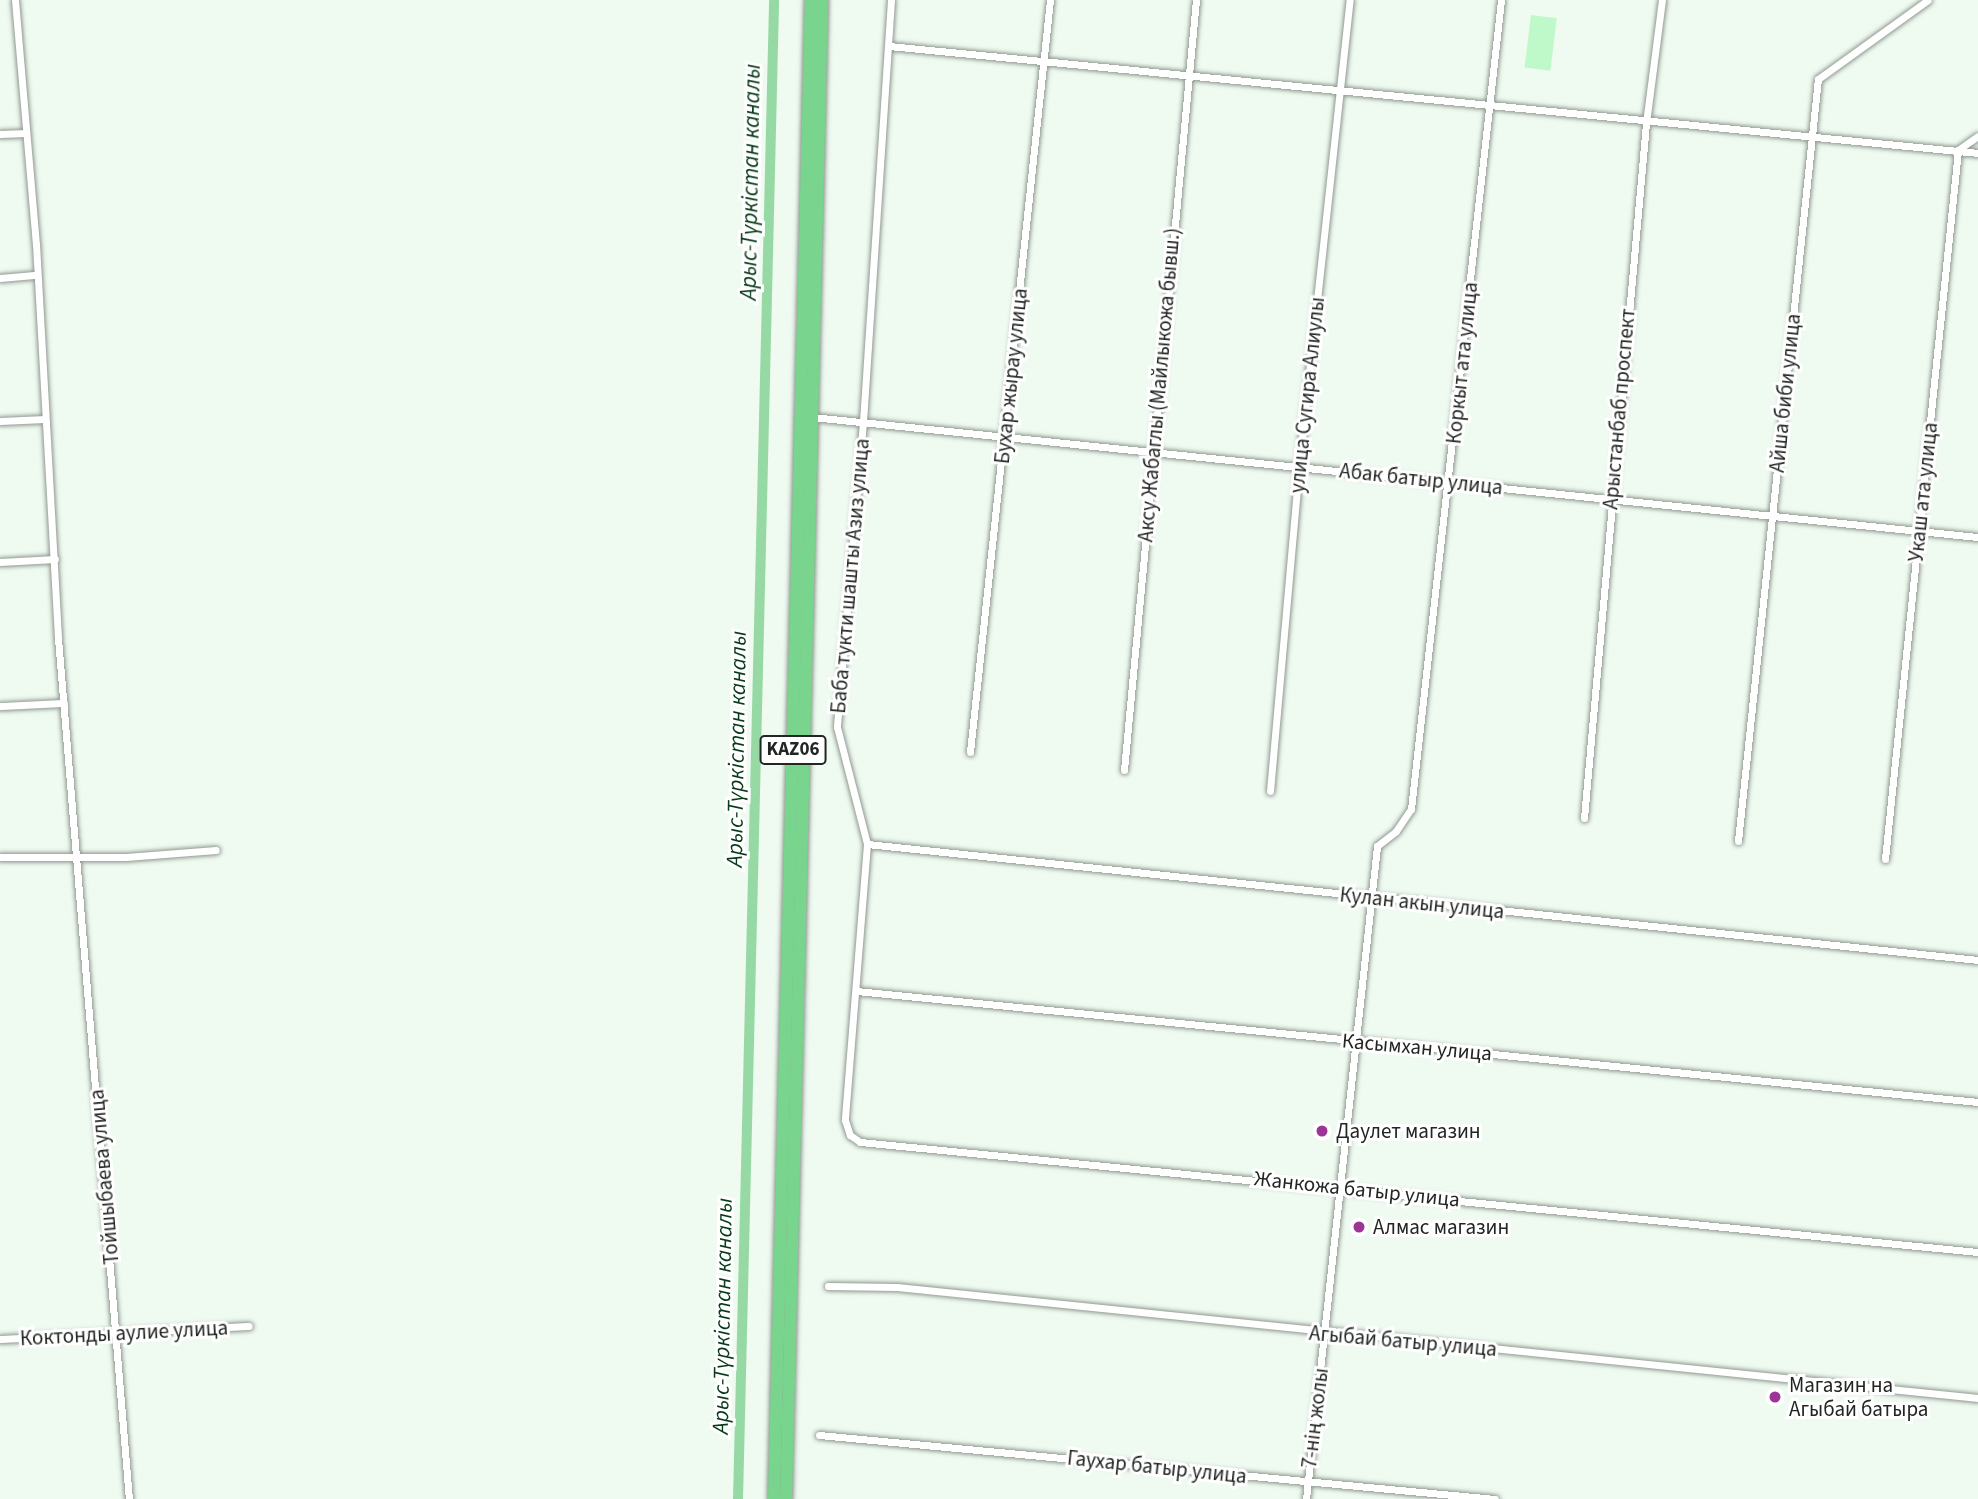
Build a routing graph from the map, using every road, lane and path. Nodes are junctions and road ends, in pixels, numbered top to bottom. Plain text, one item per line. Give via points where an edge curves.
1 (15, 0) edge
2 (811, 0) edge
3 (822, 0) edge
4 (891, 0) edge
5 (1050, 0) edge
6 (1196, 0) edge
7 (1350, 0) edge
8 (1501, 0) edge
9 (1662, 0) edge
10 (1928, 0) edge
11 (889, 46) junction
12 (1046, 62) junction
13 (1189, 77) junction
14 (1341, 93) junction
15 (1491, 107) junction
16 (1646, 123) junction
17 (26, 132) junction
18 (0, 134) edge
19 (1978, 136) edge
20 (1811, 137) junction
21 (1958, 150) junction
22 (1978, 153) edge
23 (37, 275) junction
24 (0, 278) edge
25 (812, 417) junction
26 (45, 419) junction
27 (0, 421) edge
28 (863, 422) junction
29 (1004, 436) junction
30 (1152, 449) junction
31 (1298, 466) junction
32 (1449, 481) junction
33 (1610, 500) junction
34 (1773, 516) junction
35 (1919, 531) junction
36 (1978, 537) edge
37 (55, 559) junction
38 (0, 562) edge
39 (64, 703) junction
40 (0, 706) edge
41 (970, 752) dead end
42 (1124, 770) dead end
43 (1270, 791) dead end
44 (1411, 808) joint
45 (1584, 818) dead end
46 (1738, 841) dead end
47 (867, 844) junction
48 (216, 850) dead end
49 (78, 855) junction
50 (0, 857) edge
51 (1885, 859) dead end
52 (1369, 897) junction
53 (1978, 960) edge
54 (856, 991) junction
55 (1354, 1042) junction
56 (1978, 1102) edge
57 (860, 1142) joint
58 (1341, 1186) junction
59 (1978, 1252) edge
60 (828, 1286) dead end
61 (249, 1326) dead end
62 (116, 1333) junction
63 (1325, 1334) junction
64 (0, 1339) edge
65 (1978, 1398) edge
66 (819, 1436) dead end
67 (1307, 1483) junction
68 (129, 1499) edge
69 (774, 1499) edge
70 (786, 1499) edge
71 (1306, 1499) edge
72 (1495, 1499) edge

1 - 17 street, Тойшыбаева улица
2 - 69 highway, KАZ06
3 - 25 highway, KАZ06
4 - 11 street, Баба тукти шашты Азиз улица
5 - 12 street, Бухар жырау улица
6 - 13 street, Аксу Жабаглы (Майлыкожа бывш.)
7 - 14 street, улица Сугира Алиулы
8 - 15 street, Коркыт ата улица
9 - 16 street, Арыстанбаб проспект
10 - 20 street, Айша биби улица via 1818,79
11 - 12 street
11 - 28 street, Баба тукти шашты Азиз улица
12 - 13 street
12 - 29 street, Бухар жырау улица
13 - 14 street
13 - 30 street, Аксу Жабаглы (Майлыкожа бывш.)
14 - 15 street
14 - 31 street, улица Сугира Алиулы
15 - 16 street
15 - 32 street, Коркыт ата улица
16 - 20 street
16 - 33 street, Арыстанбаб проспект
17 - 18 street
17 - 23 street, Тойшыбаева улица
19 - 21 street
20 - 21 street
20 - 34 street, Айша биби улица
21 - 22 street
21 - 35 street, Укаш ата улица
23 - 24 street
23 - 26 street, Тойшыбаева улица
25 - 28 street, Абак батыр улица
25 - 70 highway, KАZ06
26 - 27 street
26 - 37 street, Тойшыбаева улица
28 - 29 street, Абак батыр улица
28 - 47 street, Баба тукти шашты Азиз улица via 836,727
29 - 30 street, Абак батыр улица
29 - 41 street, Бухар жырау улица
30 - 31 street, Абак батыр улица
30 - 42 street, Аксу Жабаглы (Майлыкожа бывш.)
31 - 32 street, Абак батыр улица
31 - 43 street, улица Сугира Алиулы
32 - 33 street, Абак батыр улица
32 - 44 street, Коркыт ата улица
33 - 34 street, Абак батыр улица
33 - 45 street, Арыстанбаб проспект
34 - 35 street, Абак батыр улица
34 - 46 street, Айша биби улица
35 - 36 street, Абак батыр улица
35 - 51 street, Укаш ата улица
37 - 38 street
37 - 39 street, Тойшыбаева улица
39 - 40 street
39 - 49 street, Тойшыбаева улица
44 - 52 street, 7-нің жолы via 1396,831 1377,846
47 - 52 street, Кулан акын улица
47 - 54 street, Баба тукти шашты Азиз улица
48 - 49 street via 125,857
49 - 50 street
49 - 62 street, Тойшыбаева улица
52 - 53 street, Кулан акын улица
52 - 55 street, 7-нің жолы
54 - 55 street, Касымхан улица
54 - 57 street, Баба тукти шашты Азиз улица via 845,1120 850,1135
55 - 56 street, Касымхан улица
55 - 58 street, 7-нің жолы
57 - 58 street, Жанкожа батыр улица
58 - 59 street, Жанкожа батыр улица
58 - 63 street, 7-нің жолы
60 - 63 street, Агыбай батыр улица via 897,1287
61 - 62 street, Коктонды аулие улица
62 - 64 street, Коктонды аулие улица
62 - 68 street, Тойшыбаева улица
63 - 65 street, Агыбай батыр улица
63 - 67 street, 7-нің жолы
66 - 67 street, Гаухар батыр улица
67 - 71 street, 7-нің жолы
67 - 72 street, Гаухар батыр улица

